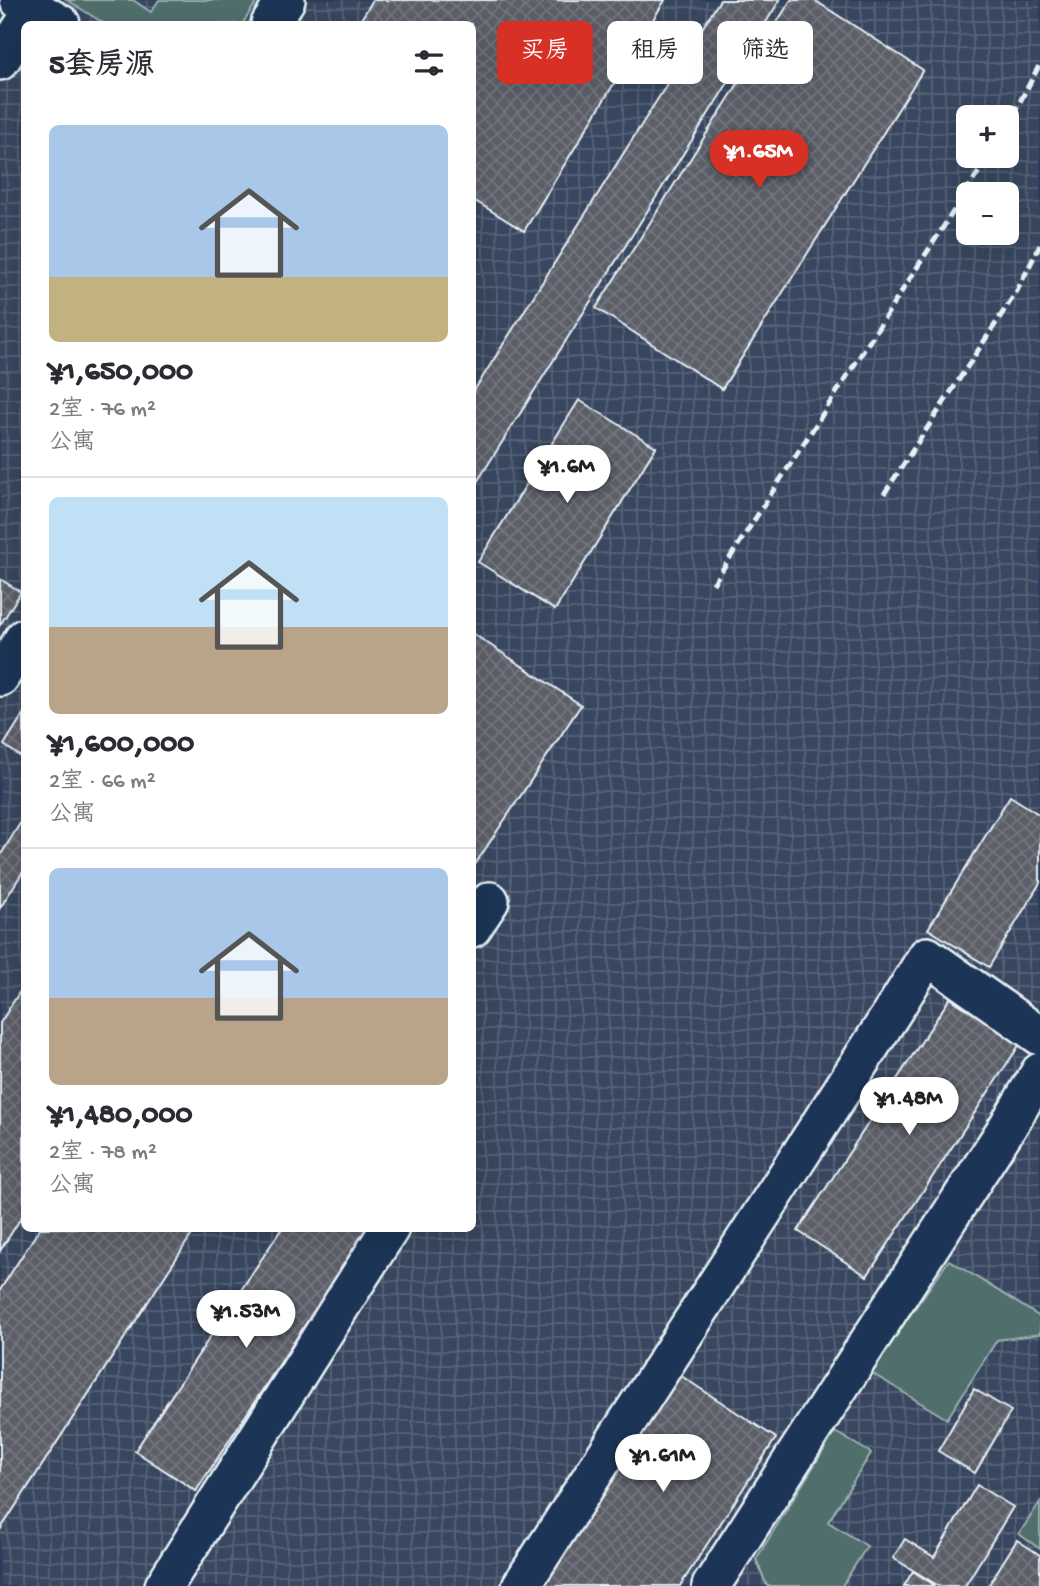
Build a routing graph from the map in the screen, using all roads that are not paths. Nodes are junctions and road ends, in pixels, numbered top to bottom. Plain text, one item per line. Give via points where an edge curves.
1 (286, 0) edge
2 (272, 21) edge
3 (21, 33) edge
4 (0, 61) edge
5 (21, 643) edge
6 (0, 677) edge
7 (1040, 1035) edge
8 (1040, 1072) edge
9 (387, 1232) edge
10 (164, 1586) edge
11 (521, 1586) edge
12 (711, 1586) edge

1 - 2 lane
3 - 4 lane
5 - 6 lane
7 - 11 lane via 927,956
8 - 12 lane
9 - 10 lane

